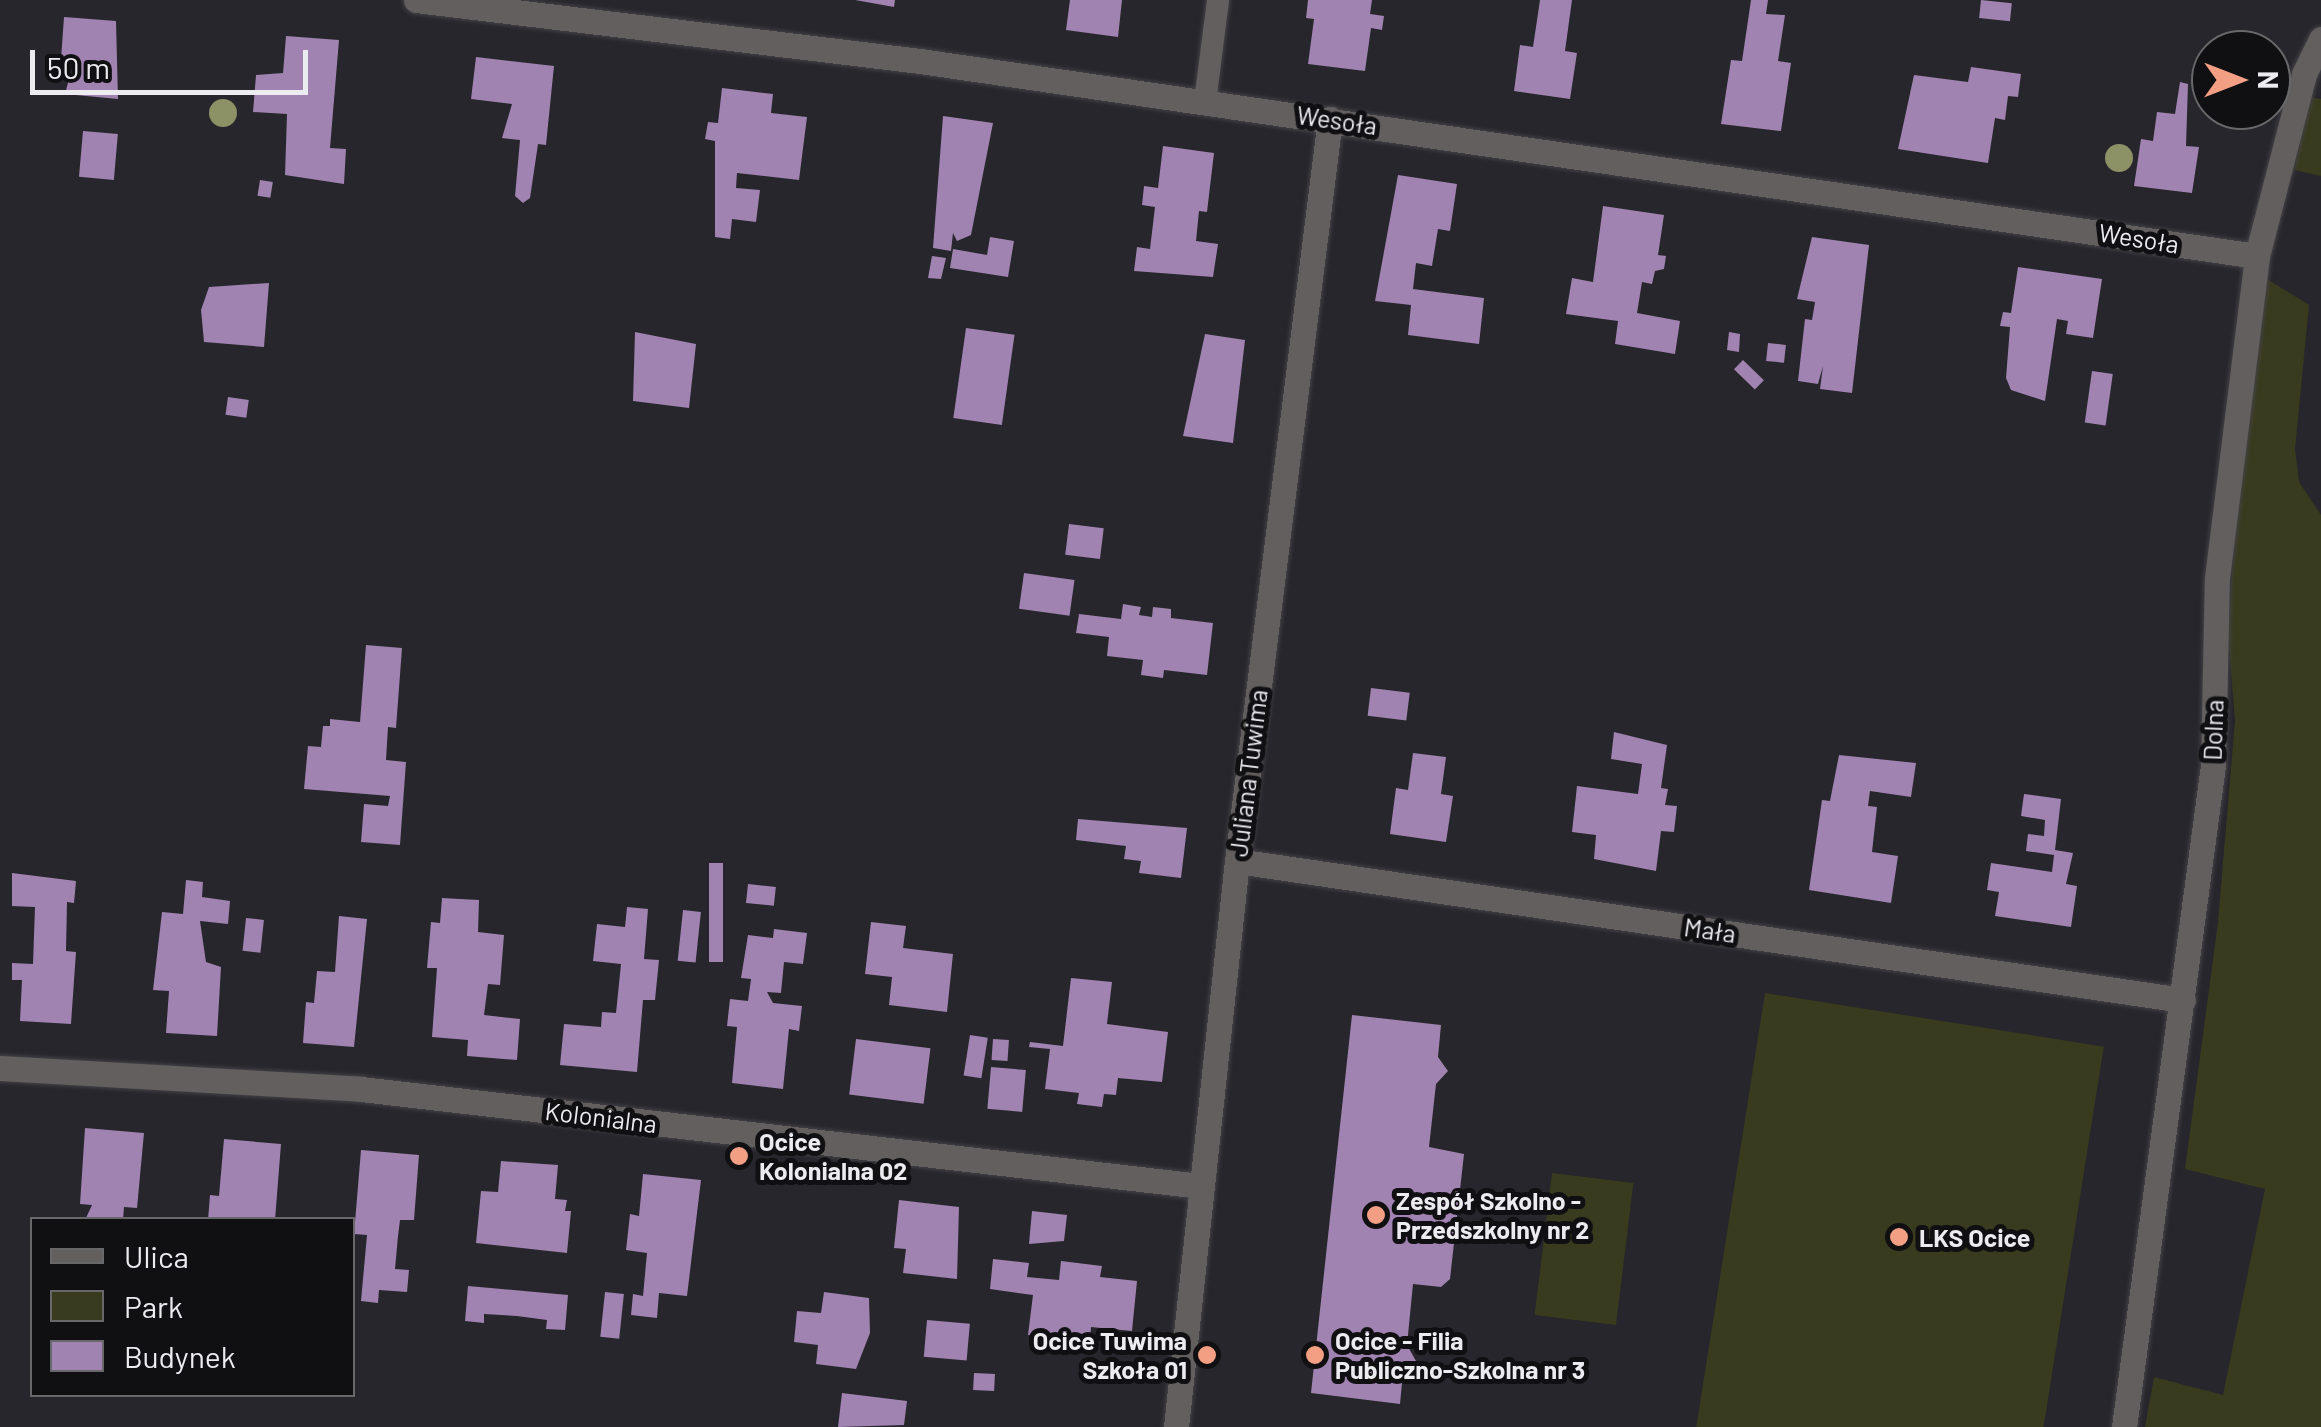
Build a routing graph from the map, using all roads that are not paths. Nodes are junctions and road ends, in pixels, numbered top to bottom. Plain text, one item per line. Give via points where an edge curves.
1 (416, 0) edge
2 (1218, 0) edge
3 (2321, 39) edge
4 (2312, 76) edge
5 (1205, 102) junction
6 (1330, 119) junction
7 (2257, 256) junction
8 (1237, 860) junction
9 (2183, 1000) junction
10 (0, 1068) edge
11 (1200, 1186) junction
12 (1176, 1427) edge
13 (2124, 1427) edge

1 - 5 street, Wesoła
2 - 5 lane
3 - 4 street, Dolna
4 - 7 street, Dolna
5 - 6 street, Wesoła
6 - 7 street, Wesoła
6 - 8 street, Juliana Tuwima
7 - 9 street, Dolna via 2217,578 2213,765
8 - 9 street, Mała
8 - 11 street, Juliana Tuwima
9 - 13 street, Dolna
10 - 11 street, Kolonialna via 361,1089
11 - 12 street, Juliana Tuwima

